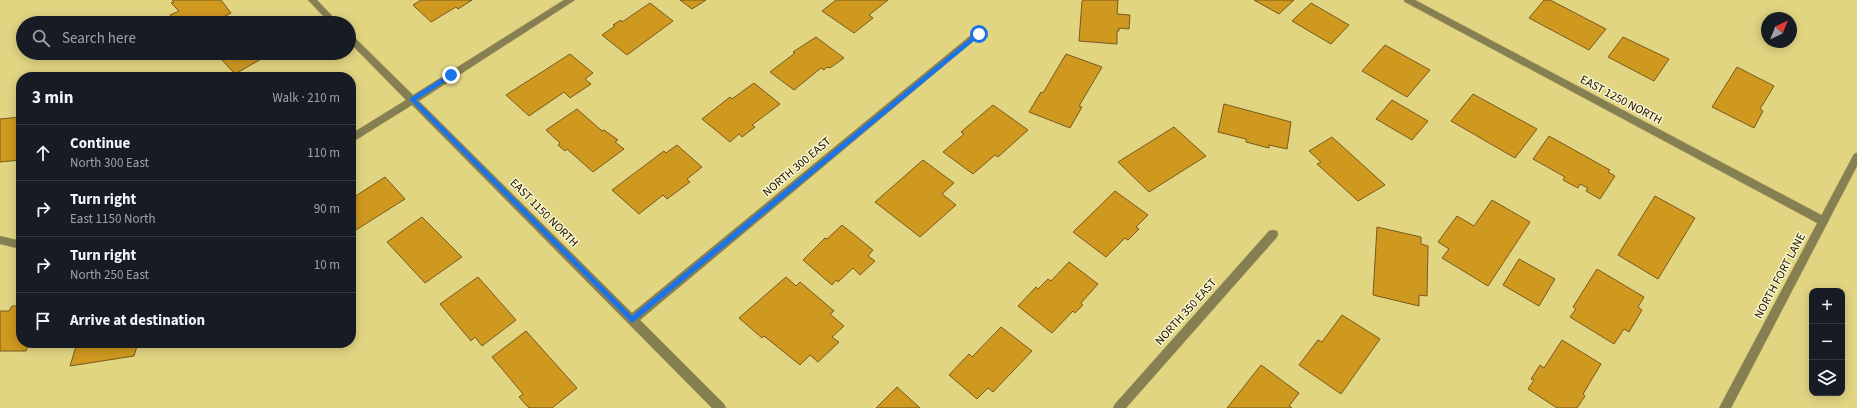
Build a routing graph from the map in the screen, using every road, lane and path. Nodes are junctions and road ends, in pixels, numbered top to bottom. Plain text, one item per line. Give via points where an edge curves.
1 (312, 0) edge
2 (571, 0) edge
3 (1408, 0) edge
4 (328, 16) edge
5 (979, 34) dead end
6 (356, 44) edge
7 (412, 99) junction
8 (356, 136) edge
9 (1857, 157) edge
10 (1823, 221) junction
11 (1273, 234) dead end
12 (0, 240) edge
13 (16, 244) edge
14 (632, 320) junction
15 (720, 408) edge
16 (1119, 408) edge
17 (1725, 408) edge

1 - 4 street
2 - 7 street
3 - 10 street, EAST 1250 NORTH
5 - 14 street, NORTH 300 EAST
6 - 7 street, EAST 1150 NORTH
7 - 8 street
7 - 14 street, EAST 1150 NORTH
9 - 10 street, NORTH FORT LANE
10 - 17 street, NORTH FORT LANE
11 - 16 street, NORTH 350 EAST
12 - 13 street
14 - 15 street, EAST 1150 NORTH

